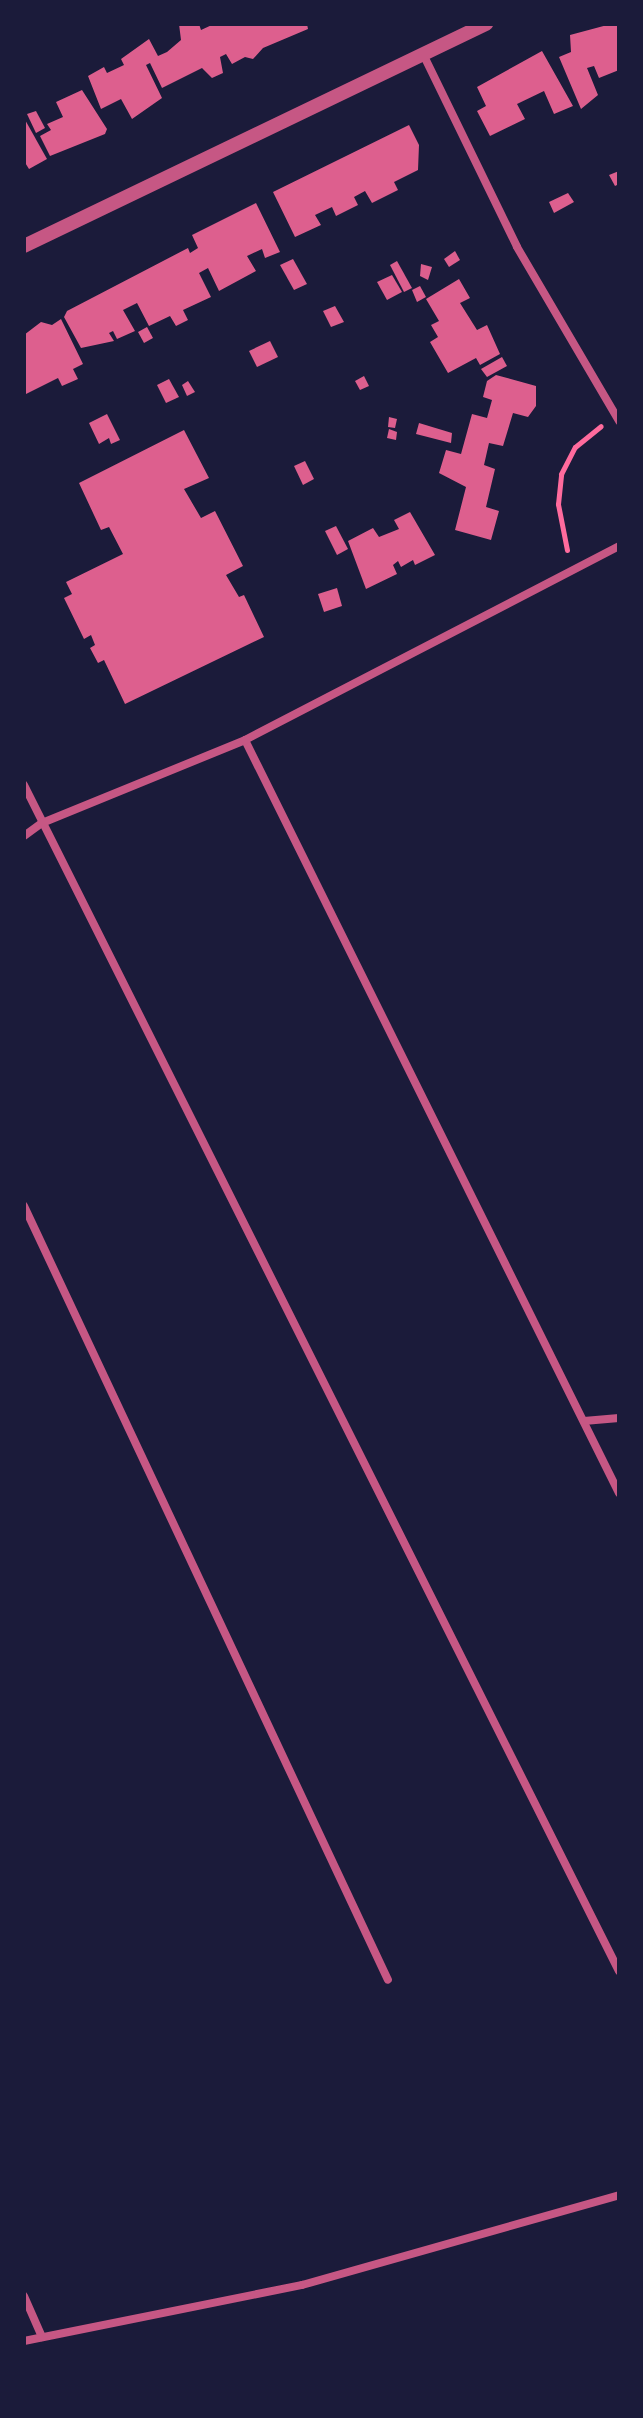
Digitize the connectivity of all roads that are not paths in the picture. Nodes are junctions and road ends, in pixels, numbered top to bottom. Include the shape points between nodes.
1 (486, 24) edge
2 (424, 56) junction
3 (24, 246) edge
4 (617, 418) edge
5 (619, 546) edge
6 (245, 740) junction
7 (24, 785) edge
8 (42, 823) junction
9 (24, 836) edge
10 (24, 1206) edge
11 (619, 1418) edge
12 (584, 1421) junction
13 (619, 1493) edge
14 (619, 1971) edge
15 (388, 1980) dead end
16 (619, 2195) edge
17 (24, 2296) edge
18 (42, 2337) junction
19 (24, 2341) edge

1 - 2 street
2 - 3 street
2 - 4 street via 517,247
5 - 6 street
6 - 8 street
6 - 12 street
7 - 8 street
8 - 9 street
8 - 14 street
10 - 15 street
11 - 12 street
12 - 13 street
16 - 18 street via 302,2285
17 - 18 street
18 - 19 street

